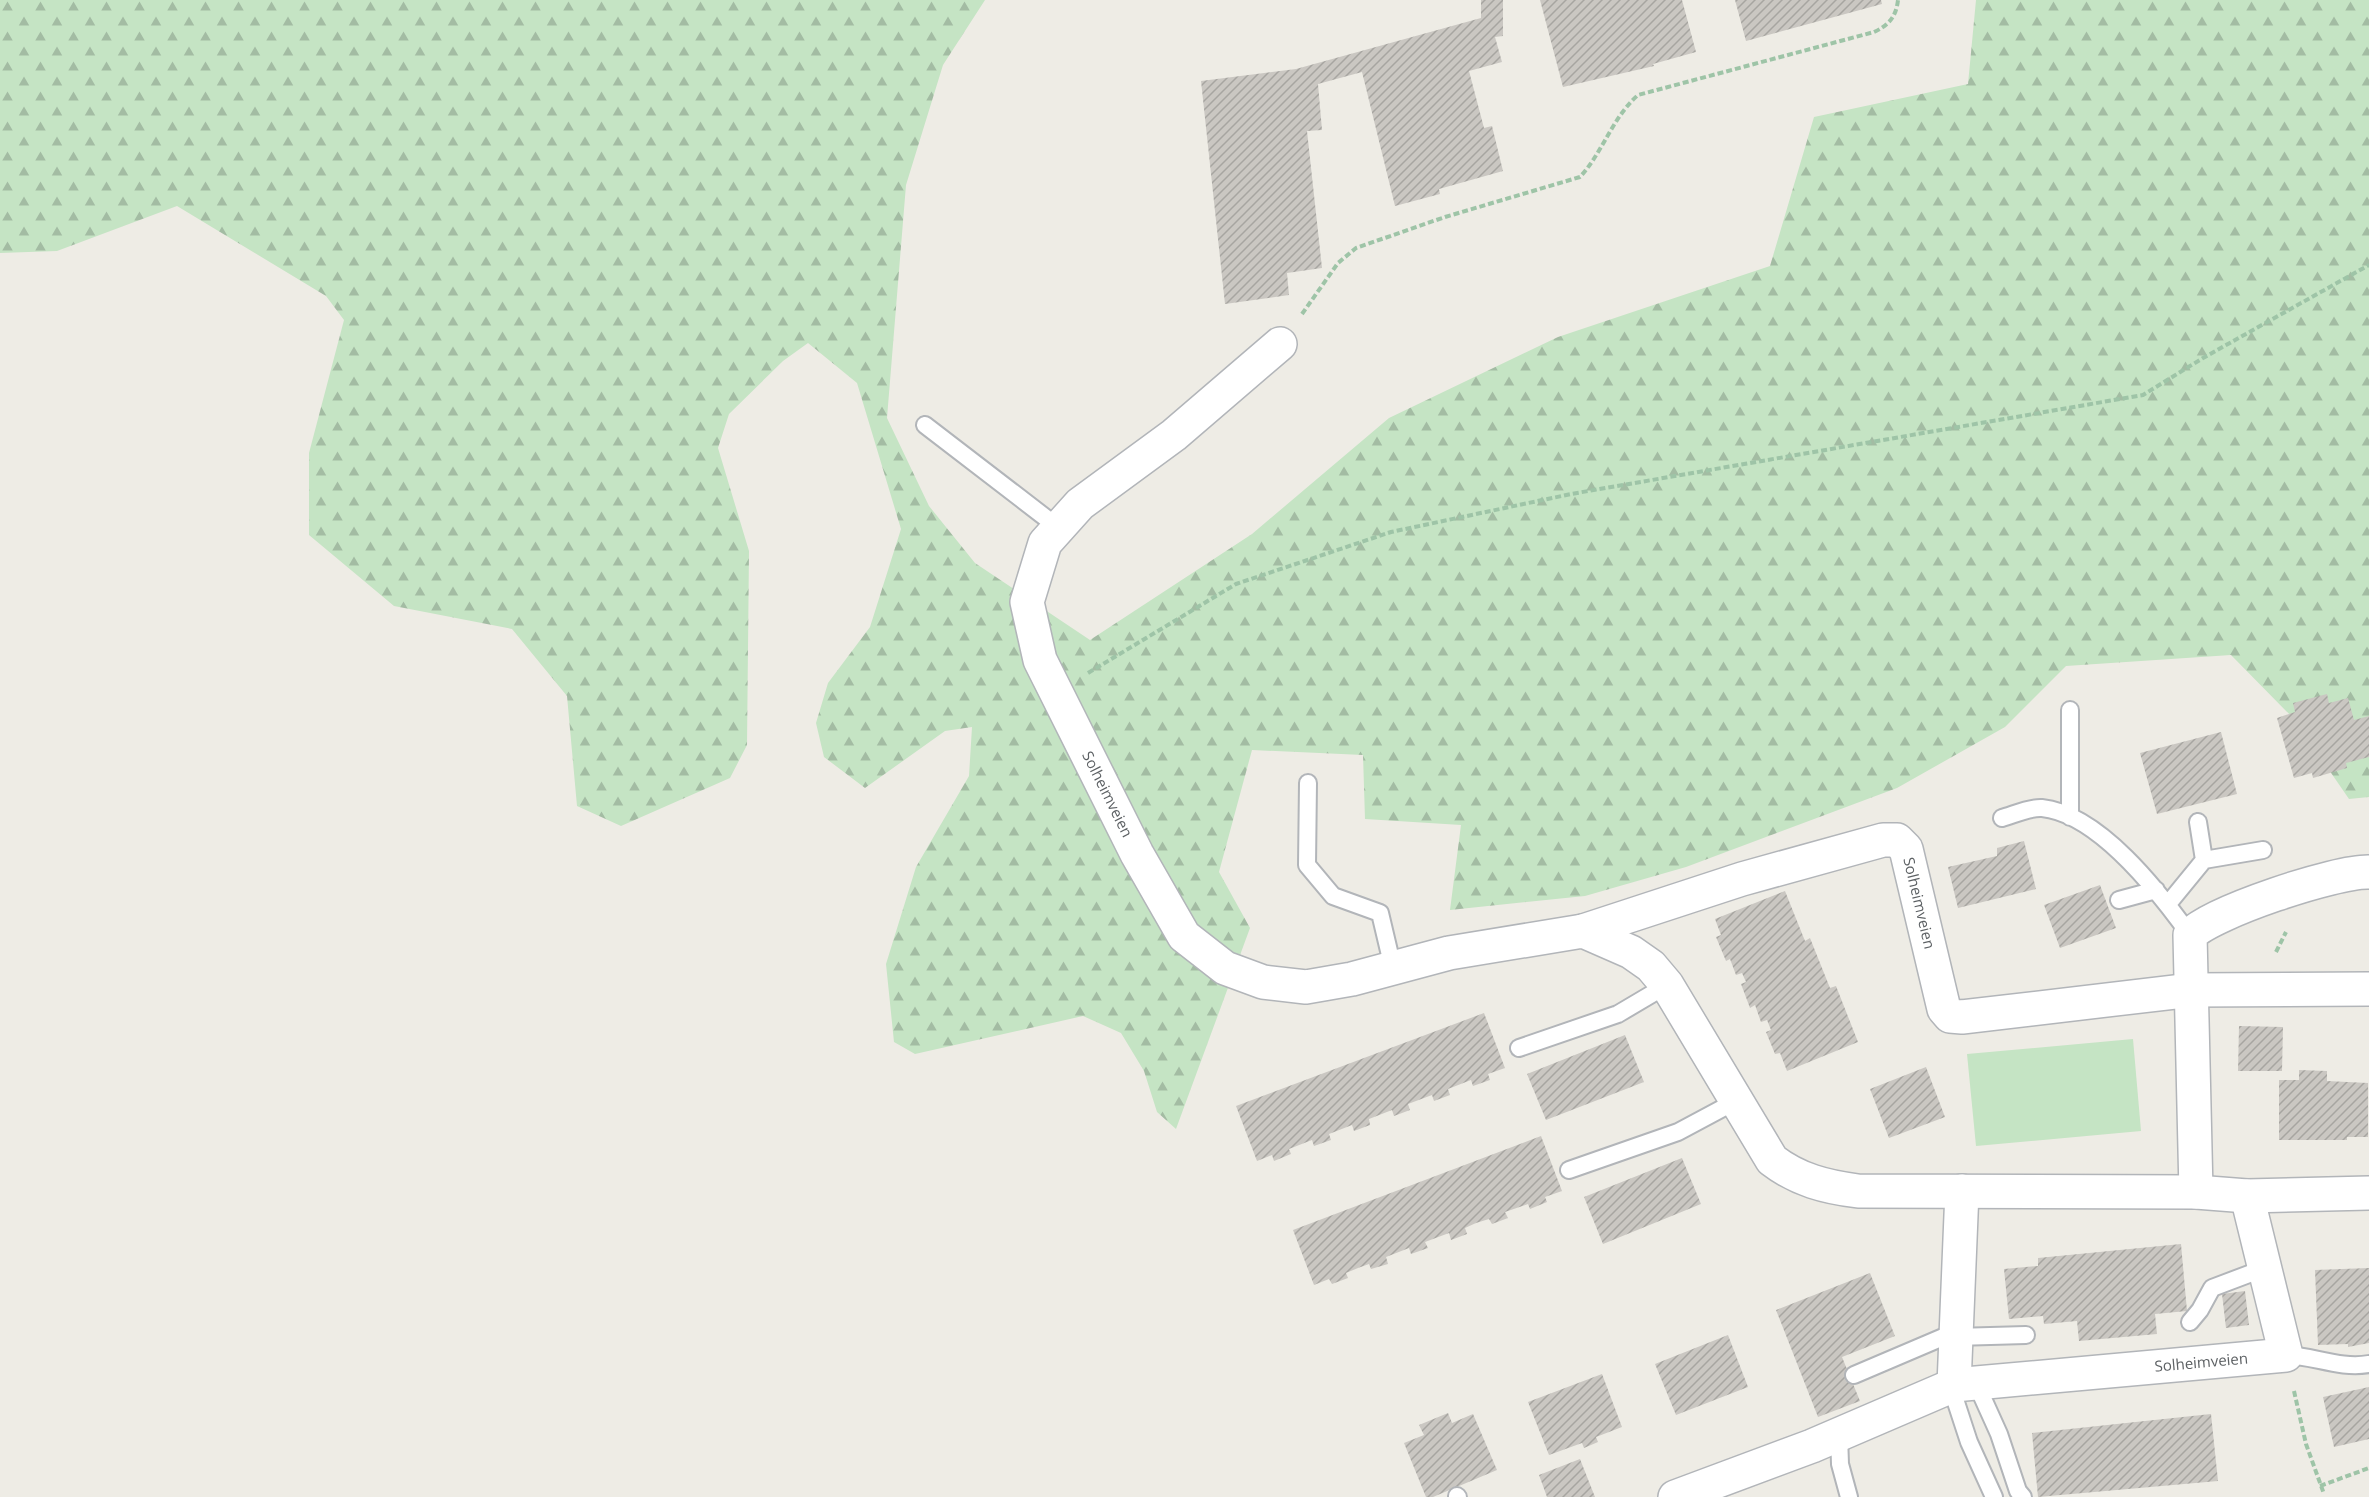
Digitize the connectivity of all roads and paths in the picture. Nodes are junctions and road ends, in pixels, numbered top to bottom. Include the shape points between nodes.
1 (1898, 0) edge
2 (2369, 265) edge
3 (1280, 344) joint
4 (925, 426) dead end
5 (1059, 528) junction
6 (1057, 693) junction
7 (2070, 710) dead end
8 (1308, 783) dead end
9 (2070, 817) junction
10 (2002, 818) dead end
11 (2198, 822) dead end
12 (2264, 850) dead end
13 (2204, 860) junction
14 (2369, 872) edge
15 (2313, 884) junction
16 (2156, 890) junction
17 (2119, 900) dead end
18 (2168, 904) junction
19 (1583, 931) junction
20 (2190, 935) junction
21 (1393, 968) junction
22 (1667, 985) junction
23 (2262, 989) junction
24 (2369, 989) edge
25 (2192, 990) junction
26 (1519, 1048) dead end
27 (1736, 1101) junction
28 (1569, 1170) dead end
29 (1962, 1191) junction
30 (2196, 1192) junction
31 (2369, 1193) edge
32 (2247, 1196) junction
33 (2265, 1268) junction
34 (2190, 1322) dead end
35 (1955, 1334) junction
36 (2026, 1335) dead end
37 (2286, 1355) junction
38 (2369, 1364) edge
39 (1854, 1374) dead end
40 (1960, 1385) junction
41 (1839, 1435) junction
42 (2369, 1468) edge
43 (2320, 1486) junction
44 (2324, 1494) dead end
45 (1675, 1497) edge
46 (1849, 1497) edge
47 (1994, 1497) edge
48 (2023, 1497) edge

1 - 3 path via 1896,14 1885,27 1874,32 1638,96 1627,105 1595,161 1580,177 1356,248 1338,263
2 - 6 path via 2143,395 1571,494 1391,532 1236,584
3 - 5 street, Solheimveien via 1174,435 1080,504
4 - 5 lane
5 - 6 street, Solheimveien via 1045,543 1028,602 1040,660
6 - 21 street, Solheimveien via 1137,854 1184,936 1224,968 1263,982 1306,987
7 - 9 lane
8 - 21 lane via 1307,865 1333,897 1380,913
9 - 10 lane via 2041,807
9 - 16 lane via 2119,850
11 - 13 lane
12 - 13 lane
13 - 18 lane
14 - 15 street
15 - 20 street via 2214,918
15 - 23 path via 2277,948
16 - 17 lane
16 - 18 lane
18 - 20 lane
19 - 21 street, Solheimveien via 1449,953
19 - 22 street via 1631,952 1651,966
19 - 25 street, Solheimveien via 1742,879 1883,840 1897,840 1906,849 1944,1009 1950,1016
20 - 25 street
22 - 26 lane via 1618,1014
22 - 27 street
23 - 24 street, Solheimveien
23 - 25 street, Solheimveien
25 - 30 street
27 - 28 lane via 1678,1132
27 - 29 street via 1772,1160 1807,1180 1858,1191
29 - 30 street
29 - 35 street
30 - 32 street
31 - 32 street
32 - 33 street
33 - 34 lane via 2212,1288
33 - 37 street
35 - 36 lane
35 - 39 lane
35 - 40 street
37 - 38 lane via 2334,1364
37 - 40 street, Solheimveien
37 - 43 path
40 - 41 street, Solheimveien
40 - 47 lane via 1969,1442
40 - 48 lane via 1999,1434
41 - 45 street, Solheimveien
41 - 46 lane via 1840,1464
42 - 43 path
43 - 44 path

